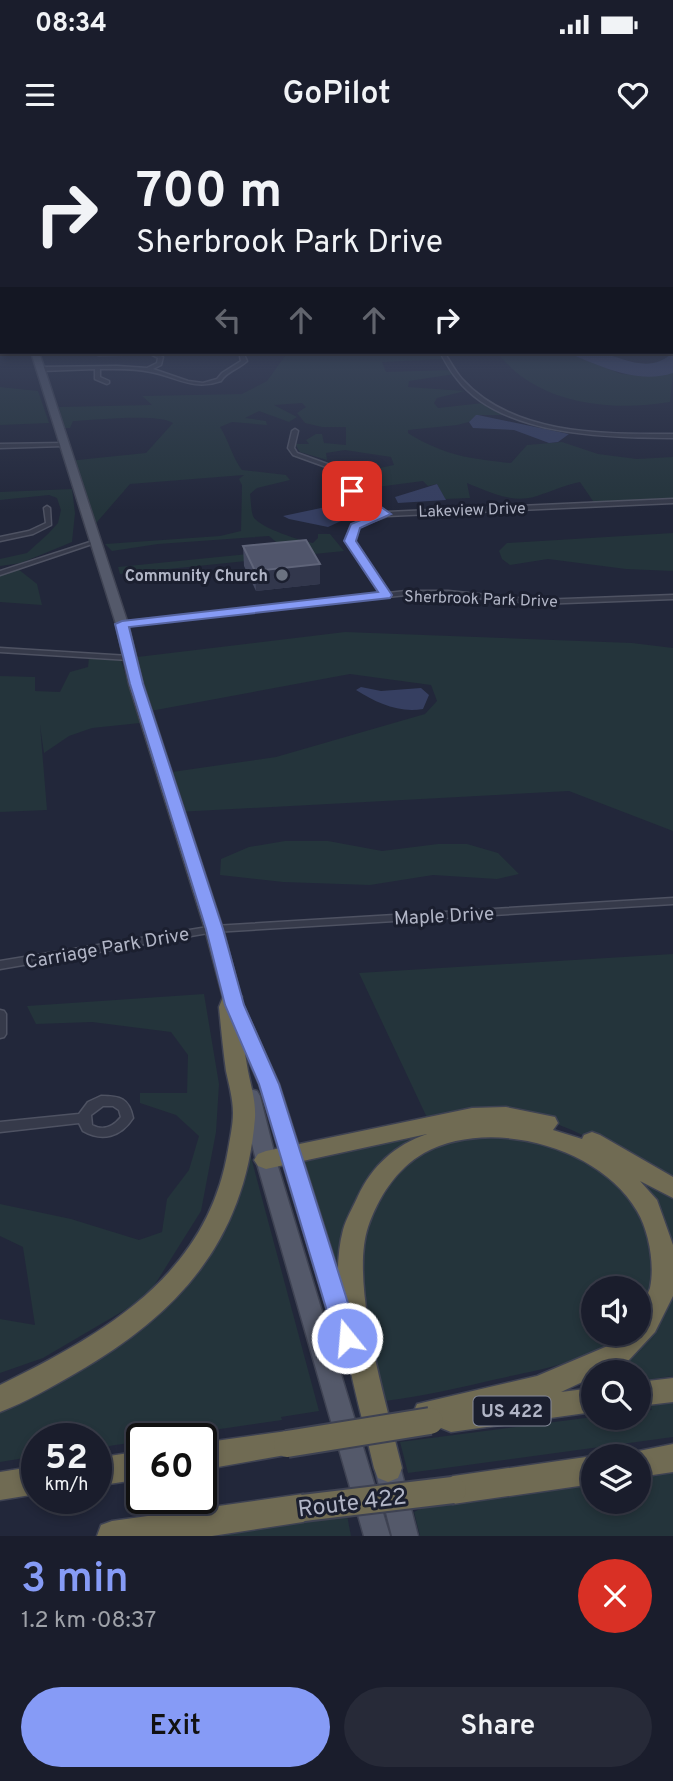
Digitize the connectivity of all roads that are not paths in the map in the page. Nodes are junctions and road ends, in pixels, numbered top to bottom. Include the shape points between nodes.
1 (45, 381) edge
2 (180, 381) edge
3 (216, 381) edge
4 (462, 381) edge
5 (295, 432) dead end
6 (673, 436) edge
7 (63, 444) junction
8 (0, 446) edge
9 (673, 501) edge
10 (47, 508) dead end
11 (386, 514) junction
12 (0, 539) edge
13 (95, 542) junction
14 (0, 573) edge
15 (386, 595) junction
16 (673, 597) edge
17 (122, 624) junction
18 (0, 650) edge
19 (129, 658) junction
20 (673, 901) edge
21 (214, 929) junction
22 (0, 965) edge
23 (233, 1001) junction
24 (0, 1014) edge
25 (0, 1034) edge
26 (83, 1118) dead end
27 (0, 1127) edge
28 (290, 1155) junction
29 (266, 1160) junction
30 (673, 1189) edge
31 (651, 1318) edge
32 (626, 1346) edge
33 (673, 1390) edge
34 (651, 1393) edge
35 (0, 1399) edge
36 (581, 1401) edge
37 (429, 1417) junction
38 (217, 1455) edge
39 (673, 1458) edge
40 (651, 1461) edge
41 (388, 1468) junction
42 (581, 1472) edge
43 (21, 1483) edge
44 (0, 1486) edge
45 (112, 1536) edge
46 (377, 1536) edge
47 (405, 1536) edge

1 - 7 main road
2 - 3 street
4 - 6 street via 492,407 543,424 589,432
5 - 11 street via 293,451 342,471 354,494
7 - 8 street
7 - 13 main road
9 - 11 street, Lakeview Drive
10 - 12 street via 49,524
11 - 15 street, Lakeview Drive via 355,526 350,541
13 - 14 street
13 - 17 main road
15 - 16 street, Sherbrook Park Drive via 428,592 538,602
15 - 17 street, Sherbrook Park Drive
17 - 19 main road
18 - 19 street
19 - 21 main road
20 - 21 street, Maple Drive
21 - 22 street, Carriage Park Drive
21 - 23 main road
23 - 28 main road via 269,1084
23 - 29 main road
23 - 35 highway via 229,1006 245,1115 237,1171 218,1228 188,1274 142,1317 63,1368
24 - 25 street
26 - 27 street
28 - 29 highway
28 - 30 highway via 472,1116 506,1115 566,1128
28 - 41 main road
29 - 46 main road
31 - 41 highway via 666,1274 663,1243 649,1210 605,1161 530,1130 486,1128 450,1133 404,1154 386,1168 367,1194 351,1257 355,1316
32 - 37 highway via 620,1353 540,1388
33 - 34 highway
36 - 37 highway, US 422
37 - 38 highway, US 422, bridge
39 - 40 highway
41 - 47 main road
42 - 45 highway, Route 422, bridge
43 - 44 highway

